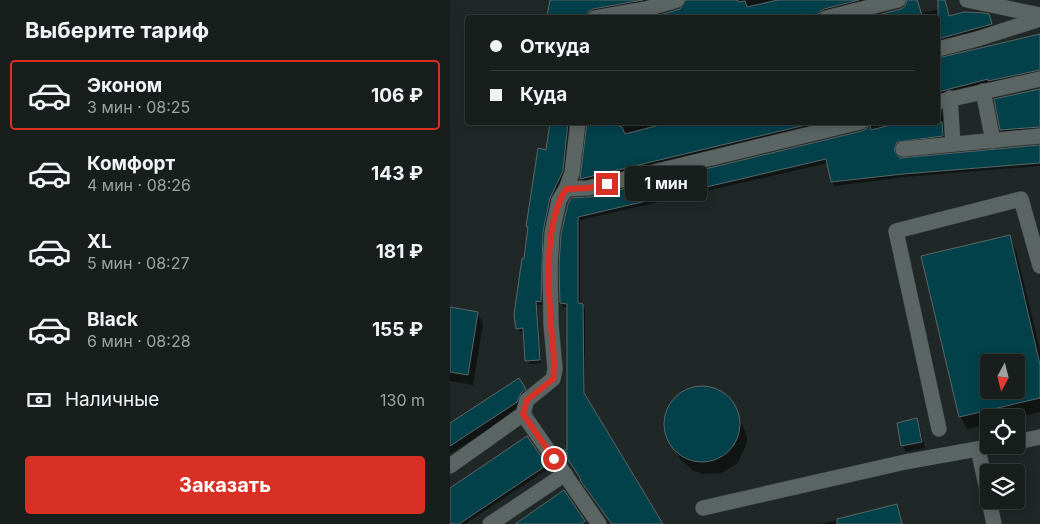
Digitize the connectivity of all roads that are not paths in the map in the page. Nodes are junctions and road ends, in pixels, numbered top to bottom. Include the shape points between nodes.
1 (677, 0) edge
2 (898, 0) edge
3 (967, 0) edge
4 (612, 15) edge
5 (838, 15) edge
6 (1040, 17) edge
7 (940, 48) edge
8 (1040, 79) edge
9 (983, 91) junction
10 (944, 100) edge
11 (578, 125) edge
12 (848, 125) edge
13 (1040, 136) edge
14 (993, 141) junction
15 (954, 144) junction
16 (902, 149) dead end
17 (566, 189) junction
18 (1040, 266) edge
19 (523, 414) junction
20 (939, 430) dead end
21 (1040, 437) edge
22 (1025, 440) edge
23 (978, 449) joint
24 (981, 464) edge
25 (450, 466) edge
26 (565, 474) junction
27 (704, 508) dead end
28 (991, 509) edge
29 (490, 524) edge
30 (599, 524) edge
31 (994, 524) edge

1 - 4 lane
2 - 5 lane
3 - 6 lane
6 - 7 lane
8 - 9 lane
9 - 10 lane
9 - 14 lane
10 - 15 lane
11 - 17 lane via 572,173
12 - 17 lane via 597,186
13 - 14 lane
14 - 15 lane
15 - 16 lane
17 - 19 lane via 559,200 552,234 553,379 527,400
18 - 20 lane via 1021,199 896,231
19 - 25 lane
19 - 26 lane
21 - 22 lane
23 - 24 lane
23 - 27 lane via 905,462
26 - 29 lane
26 - 30 lane
28 - 31 lane

